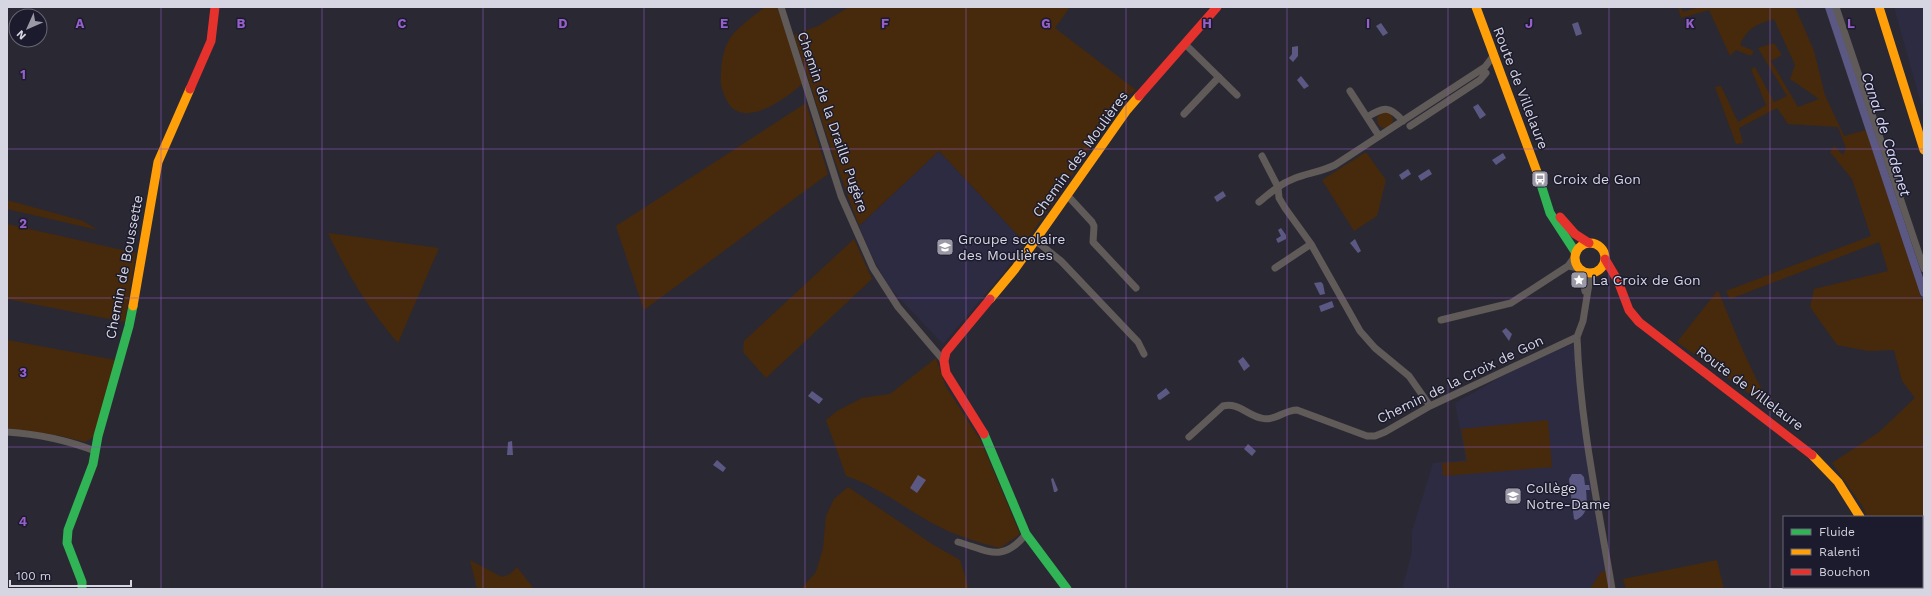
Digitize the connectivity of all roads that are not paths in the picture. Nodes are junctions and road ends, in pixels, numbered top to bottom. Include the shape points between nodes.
1 (215, 7) edge
2 (781, 7) edge
3 (1217, 7) edge
4 (1476, 7) edge
5 (1836, 7) edge
6 (1879, 7) edge
7 (1185, 44) junction
8 (1494, 55) junction
9 (1499, 69) junction
10 (1486, 72) junction
11 (1475, 73) junction
12 (1219, 77) junction
13 (1350, 91) dead end
14 (1236, 95) dead end
15 (1184, 114) dead end
16 (1367, 117) junction
17 (1403, 121) junction
18 (1410, 126) dead end
19 (1379, 136) junction
20 (1924, 150) edge
21 (1262, 156) dead end
22 (1540, 179) junction
23 (1278, 187) junction
24 (1067, 195) junction
25 (1259, 202) dead end
26 (1035, 240) junction
27 (1589, 243) junction
28 (1311, 244) junction
29 (1576, 254) junction
30 (1605, 259) junction
31 (1568, 266) junction
32 (1275, 268) dead end
33 (1580, 268) junction
34 (1924, 269) edge
35 (1595, 272) junction
36 (1620, 287) junction
37 (1136, 288) dead end
38 (1586, 297) junction
39 (1441, 320) dead end
40 (1577, 337) junction
41 (1144, 354) dead end
42 (944, 361) junction
43 (1430, 406) junction
44 (7, 432) edge
45 (1189, 437) dead end
46 (95, 450) junction
47 (1859, 516) edge
48 (1026, 534) junction
49 (958, 542) dead end
50 (82, 589) edge
51 (1067, 589) edge
52 (1612, 589) edge

1 - 46 street, Chemin de Boussette via 211,41 158,162 129,326
2 - 42 street, Chemin de la Draille Pugère via 841,196 873,268 898,307
3 - 7 street, Chemin des Moulières
4 - 8 street, Route de Villelaure
5 - 34 street
6 - 20 street
7 - 12 street
7 - 24 street, Chemin des Moulières via 1127,110
8 - 9 street, Route de Villelaure
8 - 11 street via 1485,67
9 - 10 street
9 - 22 street, Route de Villelaure
10 - 11 street
10 - 18 street via 1480,80
11 - 17 street
12 - 14 street
12 - 15 street
13 - 16 street
16 - 17 street via 1387,108
16 - 19 street
17 - 19 street
19 - 23 street via 1323,171 1293,179
21 - 23 street
22 - 27 street, Route de Villelaure via 1564,223
22 - 29 street, Route de Villelaure via 1550,213
23 - 25 street
23 - 28 street via 1279,198
24 - 26 street, Chemin des Moulières
24 - 37 street via 1092,222 1093,242
26 - 41 street via 1066,267 1138,342
26 - 42 street, Chemin des Moulières via 1015,269 946,352
27 - 29 street via 1581,246
27 - 30 street via 1602,249
28 - 32 street
28 - 43 street via 1360,331 1375,348 1409,376
29 - 31 street
29 - 33 street
30 - 35 street via 1602,267
30 - 36 street, Route de Villelaure
31 - 33 street
31 - 39 street via 1511,303
33 - 35 street via 1587,272
33 - 38 street
35 - 36 street
35 - 38 street
36 - 47 street, Route de Villelaure via 1629,310 1639,322 1790,435 1819,460 1838,482
38 - 40 street via 1583,321
40 - 43 street, Chemin de la Croix de Gon
40 - 52 street via 1588,445
42 - 48 street via 946,372 983,432
43 - 45 street, Chemin de la Croix de Gon via 1385,432 1367,436 1297,410 1269,419 1260,418 1229,405 1223,406
44 - 46 street via 27,433
46 - 50 street, Chemin de Boussette via 91,470 68,530 67,543 82,582
48 - 49 street via 1012,549 999,553
48 - 51 street

